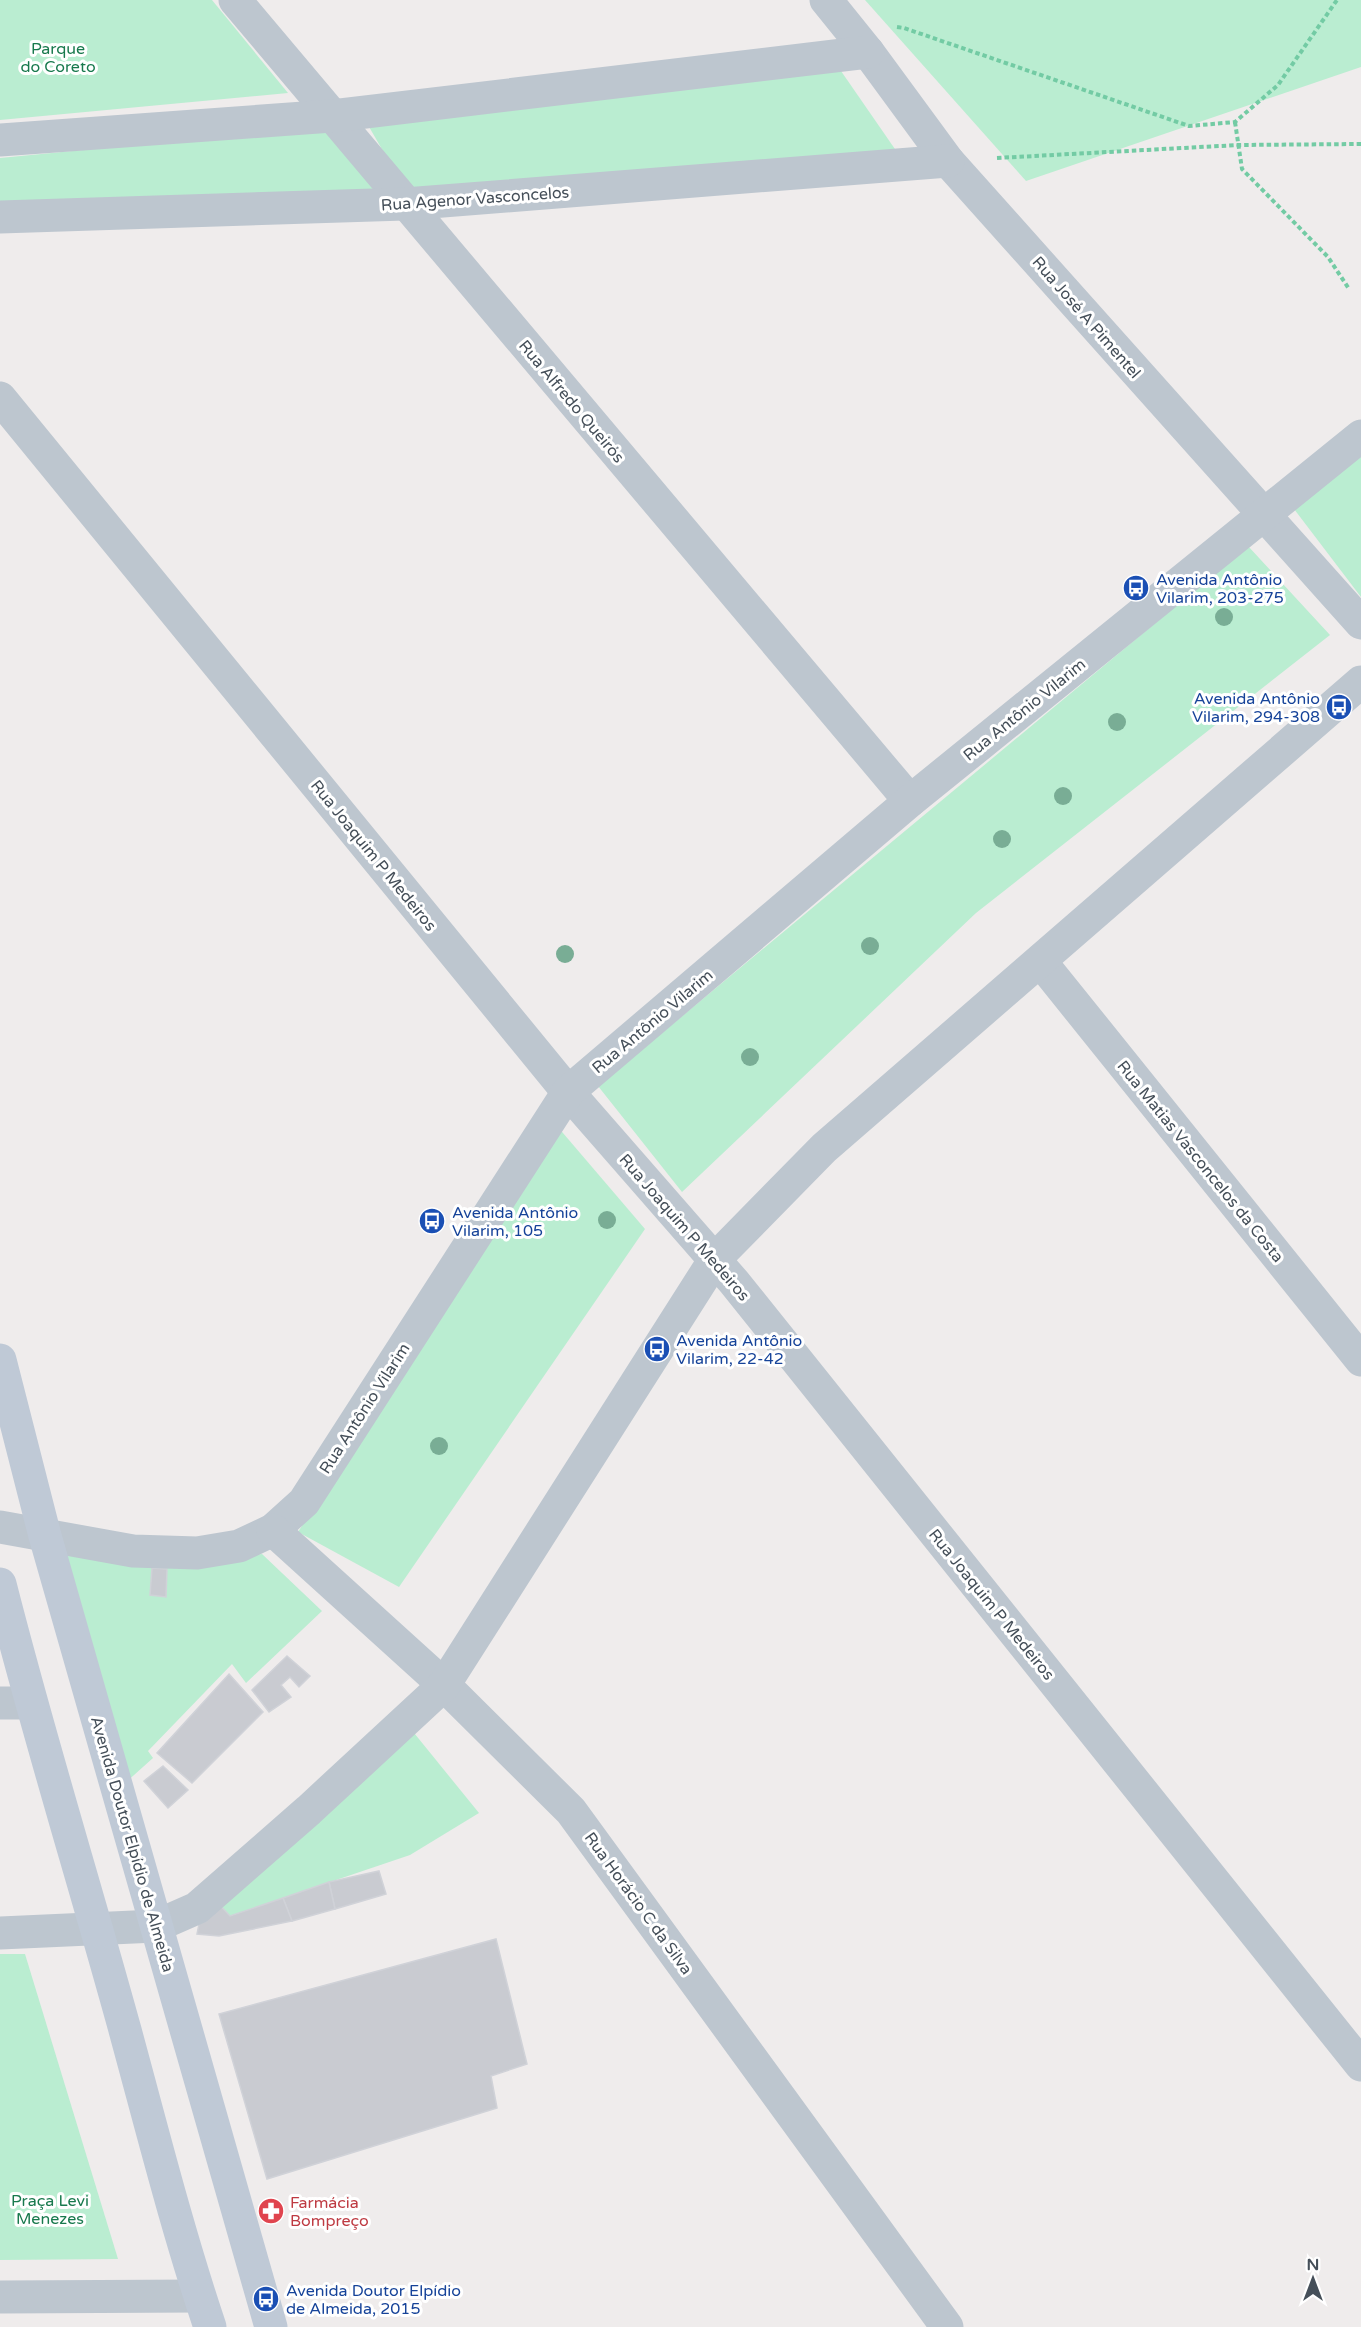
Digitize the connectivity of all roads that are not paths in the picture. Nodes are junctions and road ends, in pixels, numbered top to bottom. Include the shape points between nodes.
1 (235, 0) edge
2 (835, 11) edge
3 (868, 52) junction
4 (332, 116) junction
5 (0, 140) edge
6 (948, 160) junction
7 (405, 204) junction
8 (0, 217) edge
9 (0, 398) edge
10 (1361, 436) edge
11 (1264, 517) junction
12 (1361, 623) edge
13 (1361, 682) edge
14 (910, 801) junction
15 (1041, 962) junction
16 (568, 1092) junction
17 (715, 1259) junction
18 (0, 1360) edge
19 (1361, 1360) edge
20 (0, 1527) edge
21 (273, 1530) junction
22 (45, 1536) junction
23 (0, 1584) edge
24 (444, 1685) junction
25 (15, 1703) edge
26 (156, 1926) junction
27 (97, 1929) junction
28 (0, 1933) edge
29 (1361, 2065) edge
30 (199, 2296) junction
31 (0, 2297) edge
32 (210, 2327) edge
33 (271, 2327) edge
34 (947, 2327) edge

1 - 4 street, Rua Alfredo Queirós
2 - 3 street, Rua José A Pimentel
3 - 4 street
3 - 6 street, Rua José A Pimentel
4 - 5 street
4 - 7 street, Rua Alfredo Queirós
6 - 7 street, Rua Agenor Vasconcelos
6 - 11 street, Rua José A Pimentel
7 - 8 street, Rua Agenor Vasconcelos
7 - 14 street, Rua Alfredo Queirós
9 - 16 street, Rua Joaquim P Medeiros
10 - 11 street, Rua Antônio Vilarim
11 - 12 street, Rua José A Pimentel
11 - 14 street, Rua Antônio Vilarim
13 - 15 street
14 - 16 street, Rua Antônio Vilarim
15 - 17 street via 824,1148
15 - 19 street, Rua Matias Vasconcelos da Costa
16 - 17 street, Rua Joaquim P Medeiros
16 - 21 street, Rua Antônio Vilarim via 304,1502
17 - 24 street
17 - 29 street, Rua Joaquim P Medeiros
18 - 22 main road, Avenida Doutor Elpídio de Almeida
20 - 22 street, Rua Antônio Vilarim
21 - 22 street, Rua Antônio Vilarim via 239,1546 197,1553 133,1551
21 - 24 street, Rua Horácio C da Silva
22 - 26 main road, Avenida Doutor Elpídio de Almeida
23 - 25 main road
24 - 26 street via 197,1908
24 - 34 street, Rua Horácio C da Silva via 571,1810
25 - 27 main road
26 - 27 street
26 - 33 main road, Avenida Doutor Elpídio de Almeida
27 - 28 street
27 - 30 main road
30 - 31 street
30 - 32 main road

